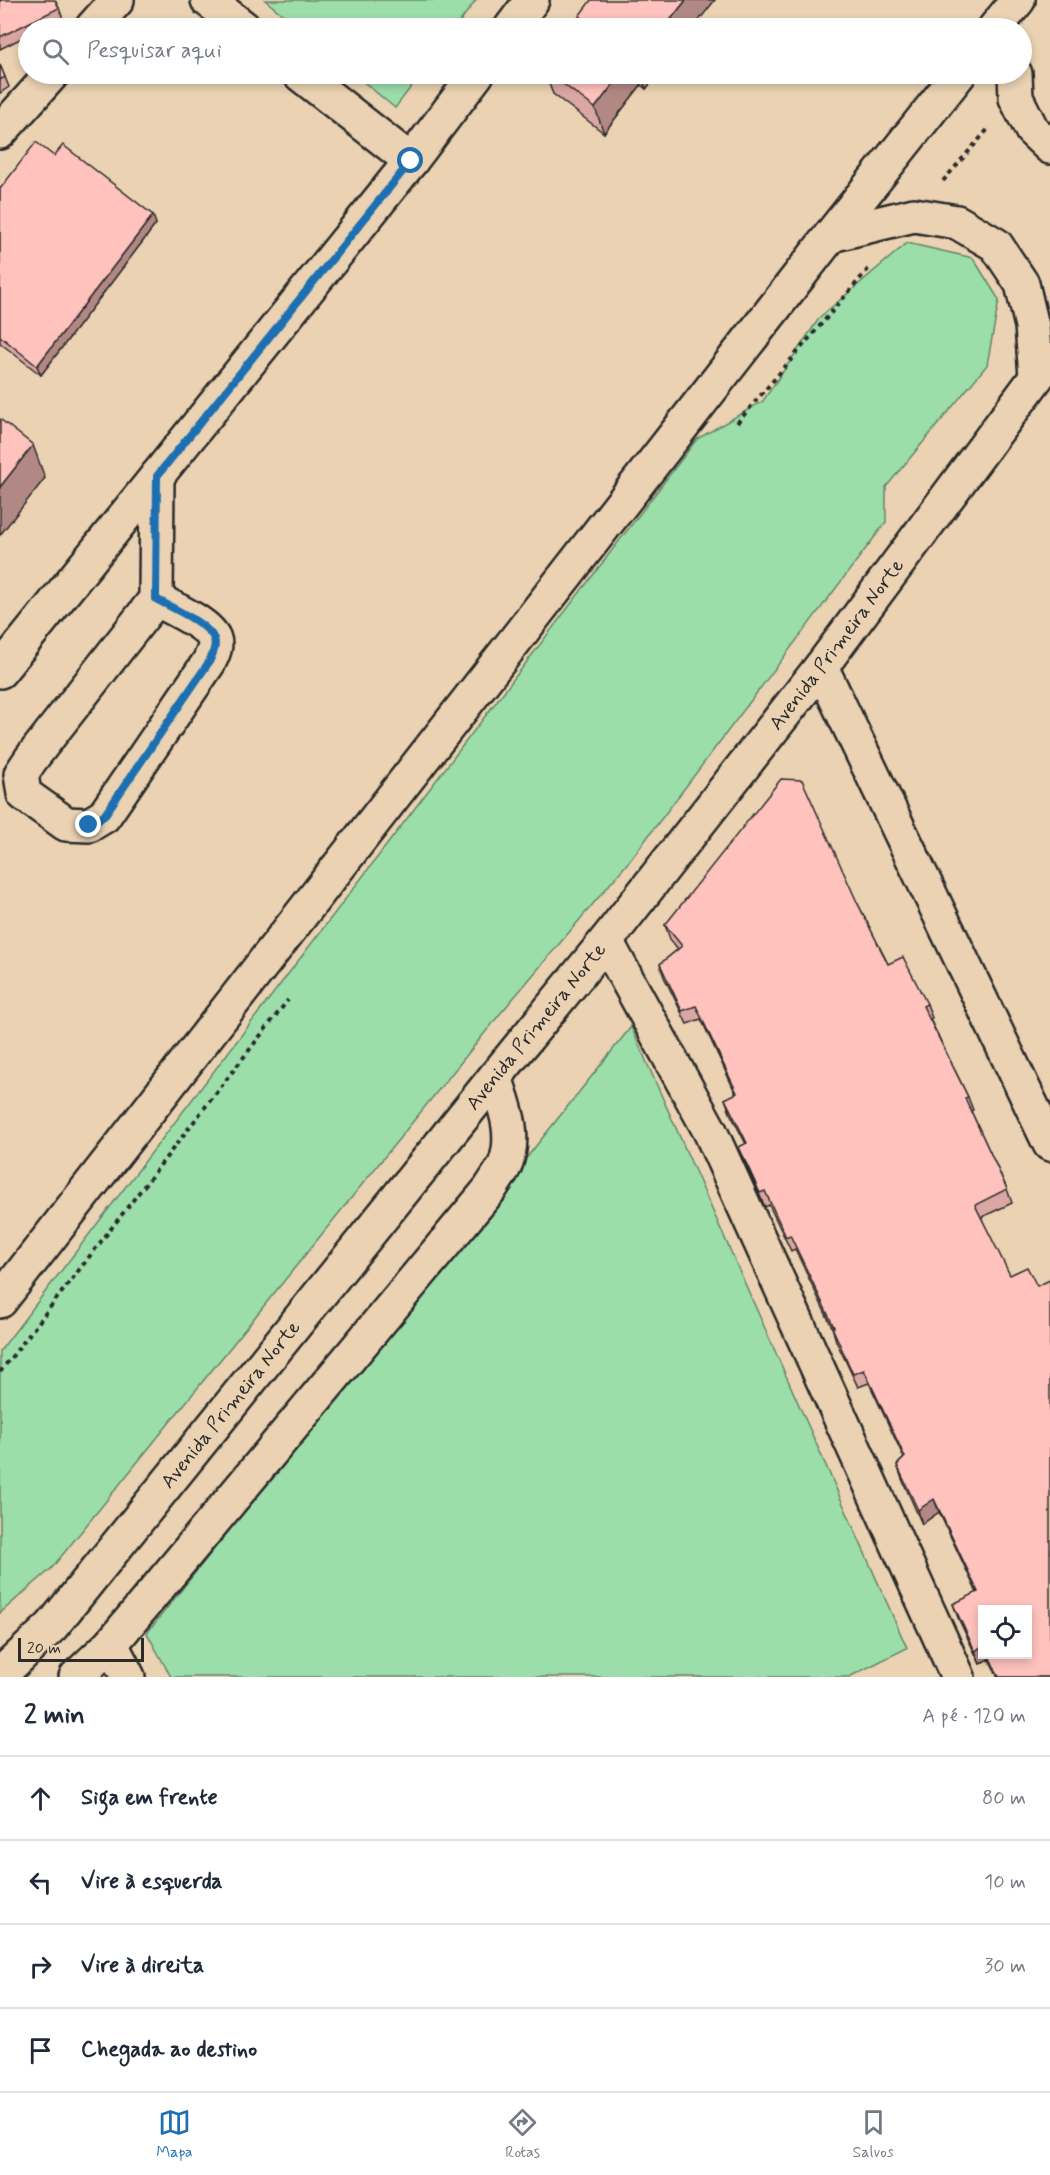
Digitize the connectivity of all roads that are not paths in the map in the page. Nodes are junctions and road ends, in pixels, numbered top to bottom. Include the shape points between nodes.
1 (208, 0) edge
2 (532, 0) edge
3 (1018, 0) edge
4 (1026, 0) edge
5 (231, 18) edge
6 (518, 18) edge
7 (1003, 18) edge
8 (1022, 18) edge
9 (43, 84) edge
10 (313, 84) edge
11 (469, 84) edge
12 (951, 84) edge
13 (1015, 86) edge
14 (0, 132) edge
15 (1050, 147) edge
16 (411, 161) junction
17 (831, 235) junction
18 (1043, 367) edge
19 (157, 476) junction
20 (156, 599) junction
21 (821, 667) junction
22 (0, 671) edge
23 (606, 942) junction
24 (495, 1077) junction
25 (1050, 1144) edge
26 (0, 1301) edge
27 (111, 1644) junction
28 (0, 1675) edge
29 (76, 1677) edge
30 (128, 1677) edge
31 (958, 1677) edge

1 - 5 main road
2 - 6 main road
3 - 7 main road
4 - 8 main road
9 - 14 main road
10 - 16 main road
11 - 16 main road
12 - 17 main road
13 - 15 main road via 1032,130
16 - 19 main road
17 - 18 main road via 914,215 957,222 996,245 1022,284
17 - 26 main road
18 - 21 main road, Avenida Primeira Norte
19 - 20 main road
19 - 22 main road
20 - 20 main road via 205,627 214,638 215,648 104,816 89,825 66,824 24,794 21,774
21 - 23 main road, Avenida Primeira Norte
21 - 25 main road
23 - 24 main road, Avenida Primeira Norte
23 - 31 main road via 710,1131
24 - 27 main road via 511,1139 505,1165 490,1189
24 - 28 main road, Avenida Primeira Norte via 52,1626
27 - 29 main road
27 - 30 main road

